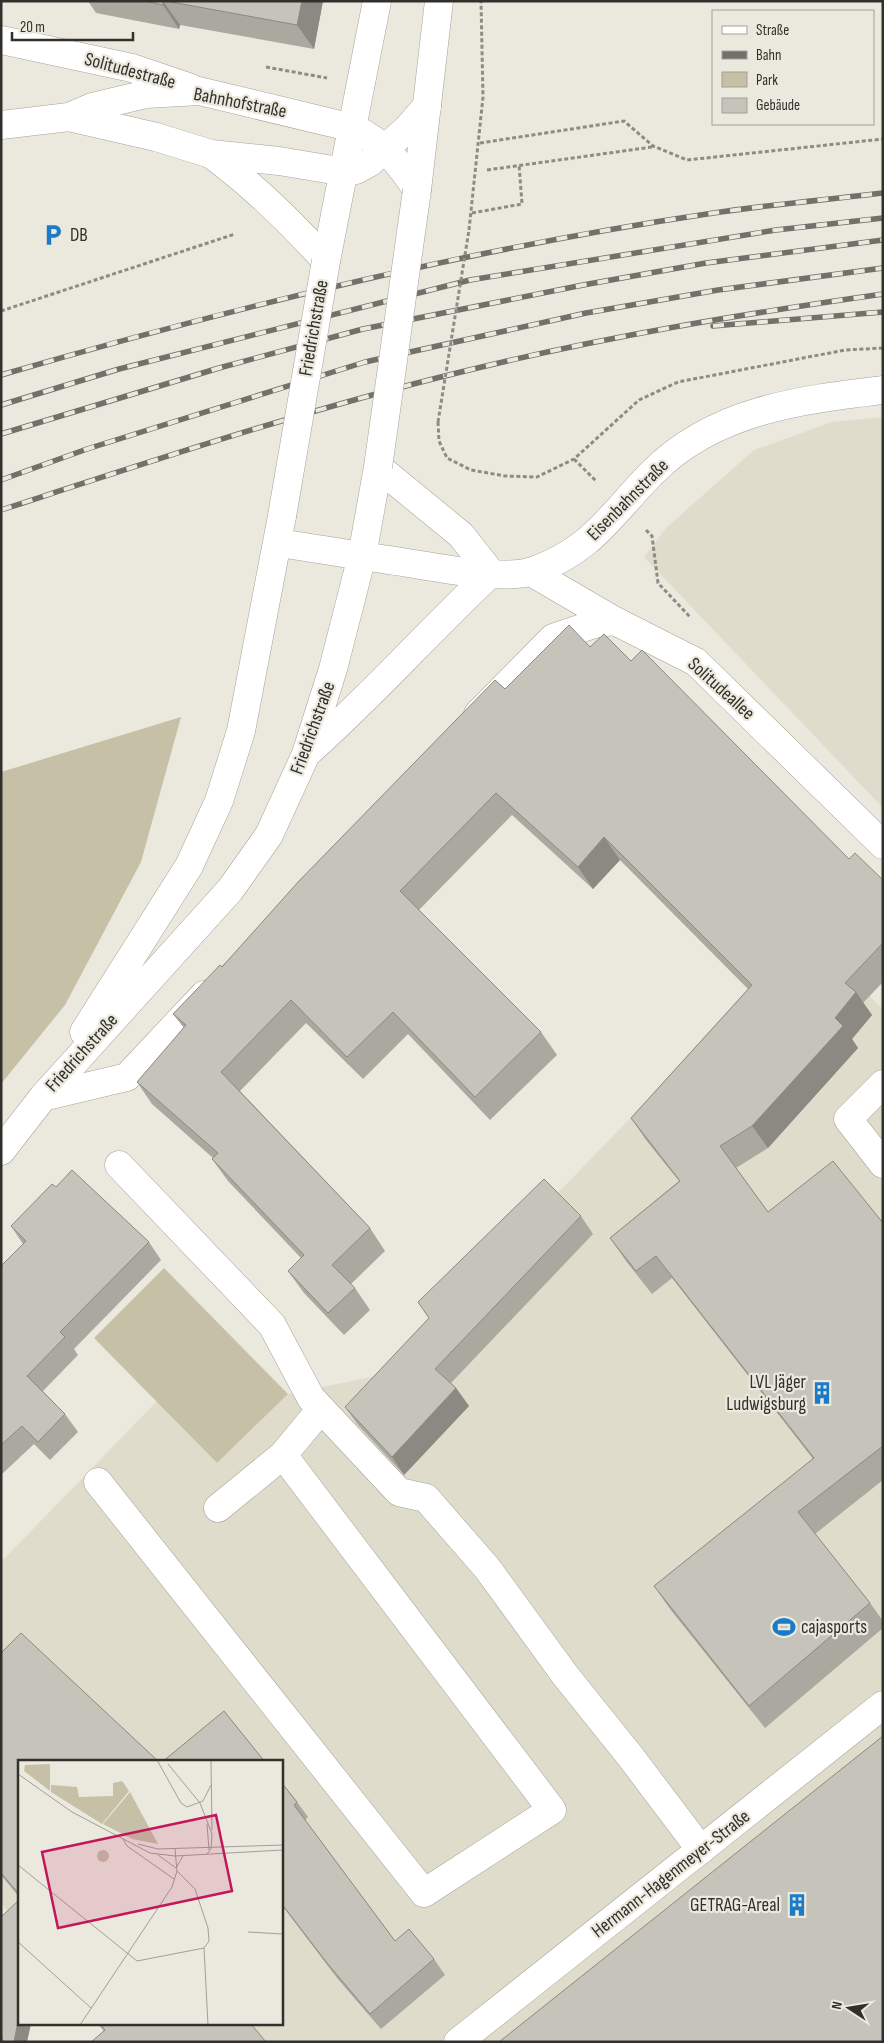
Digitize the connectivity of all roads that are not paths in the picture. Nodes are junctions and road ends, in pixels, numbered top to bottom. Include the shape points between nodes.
1 (377, 1) edge
2 (439, 1) edge
3 (1, 40) edge
4 (199, 91) junction
5 (427, 106) junction
6 (69, 117) junction
7 (1, 125) edge
8 (353, 128) junction
9 (385, 150) junction
10 (211, 154) junction
11 (345, 172) junction
12 (417, 190) junction
13 (326, 261) junction
14 (883, 390) edge
15 (378, 467) junction
16 (278, 543) junction
17 (362, 556) junction
18 (531, 572) junction
19 (491, 573) junction
20 (615, 620) junction
21 (464, 728) edge
22 (306, 754) junction
23 (883, 845) edge
24 (219, 979) edge
25 (883, 1084) edge
26 (43, 1097) junction
27 (1, 1152) edge
28 (883, 1164) edge
29 (118, 1165) dead end
30 (321, 1409) junction
31 (282, 1455) junction
32 (98, 1482) dead end
33 (218, 1508) dead end
34 (883, 1705) edge
35 (700, 1850) junction
36 (458, 2042) edge

1 - 8 street, Friedrichstraße
2 - 5 street, Friedrichstraße
3 - 4 street, Solitudestraße via 132,68
4 - 6 street, Bahnhofstraße via 119,99
4 - 8 street, Bahnhofstraße
5 - 9 street
5 - 12 street, Friedrichstraße
6 - 7 street, Bahnhofstraße
6 - 10 street, Bahnhofstraße via 156,137
8 - 9 street
8 - 11 street, Friedrichstraße
9 - 11 street via 369,163
9 - 12 street via 403,168
10 - 11 street, Bahnhofstraße
10 - 13 street, Bahnhofstraße via 246,180
11 - 13 street, Friedrichstraße
12 - 15 street, Friedrichstraße, bridge
13 - 16 street, Friedrichstraße, bridge
14 - 18 street, Eisenbahnstraße via 822,397 775,407 720,425 687,443 654,471 594,538 568,555
15 - 17 street, Friedrichstraße
15 - 19 street via 462,535
16 - 17 street, Eisenbahnstraße
16 - 26 street, Friedrichstraße via 241,732 219,801 189,866
17 - 19 street, Eisenbahnstraße via 471,573
17 - 22 street, Friedrichstraße via 333,669
18 - 19 street, Eisenbahnstraße
18 - 20 street, Solitudeallee
19 - 22 street via 350,715
20 - 21 street via 553,638
20 - 23 street, Solitudeallee via 696,662
22 - 26 street, Friedrichstraße via 269,835 230,890
24 - 26 street via 127,1077
25 - 28 street via 848,1119
26 - 27 street
29 - 30 street via 272,1325 311,1398
30 - 31 street
30 - 35 street via 399,1492 426,1498 481,1561
31 - 32 street via 552,1810 424,1893
31 - 33 street
34 - 35 street, Hermann-Hagenmeyer-Straße
35 - 36 street, Hermann-Hagenmeyer-Straße

